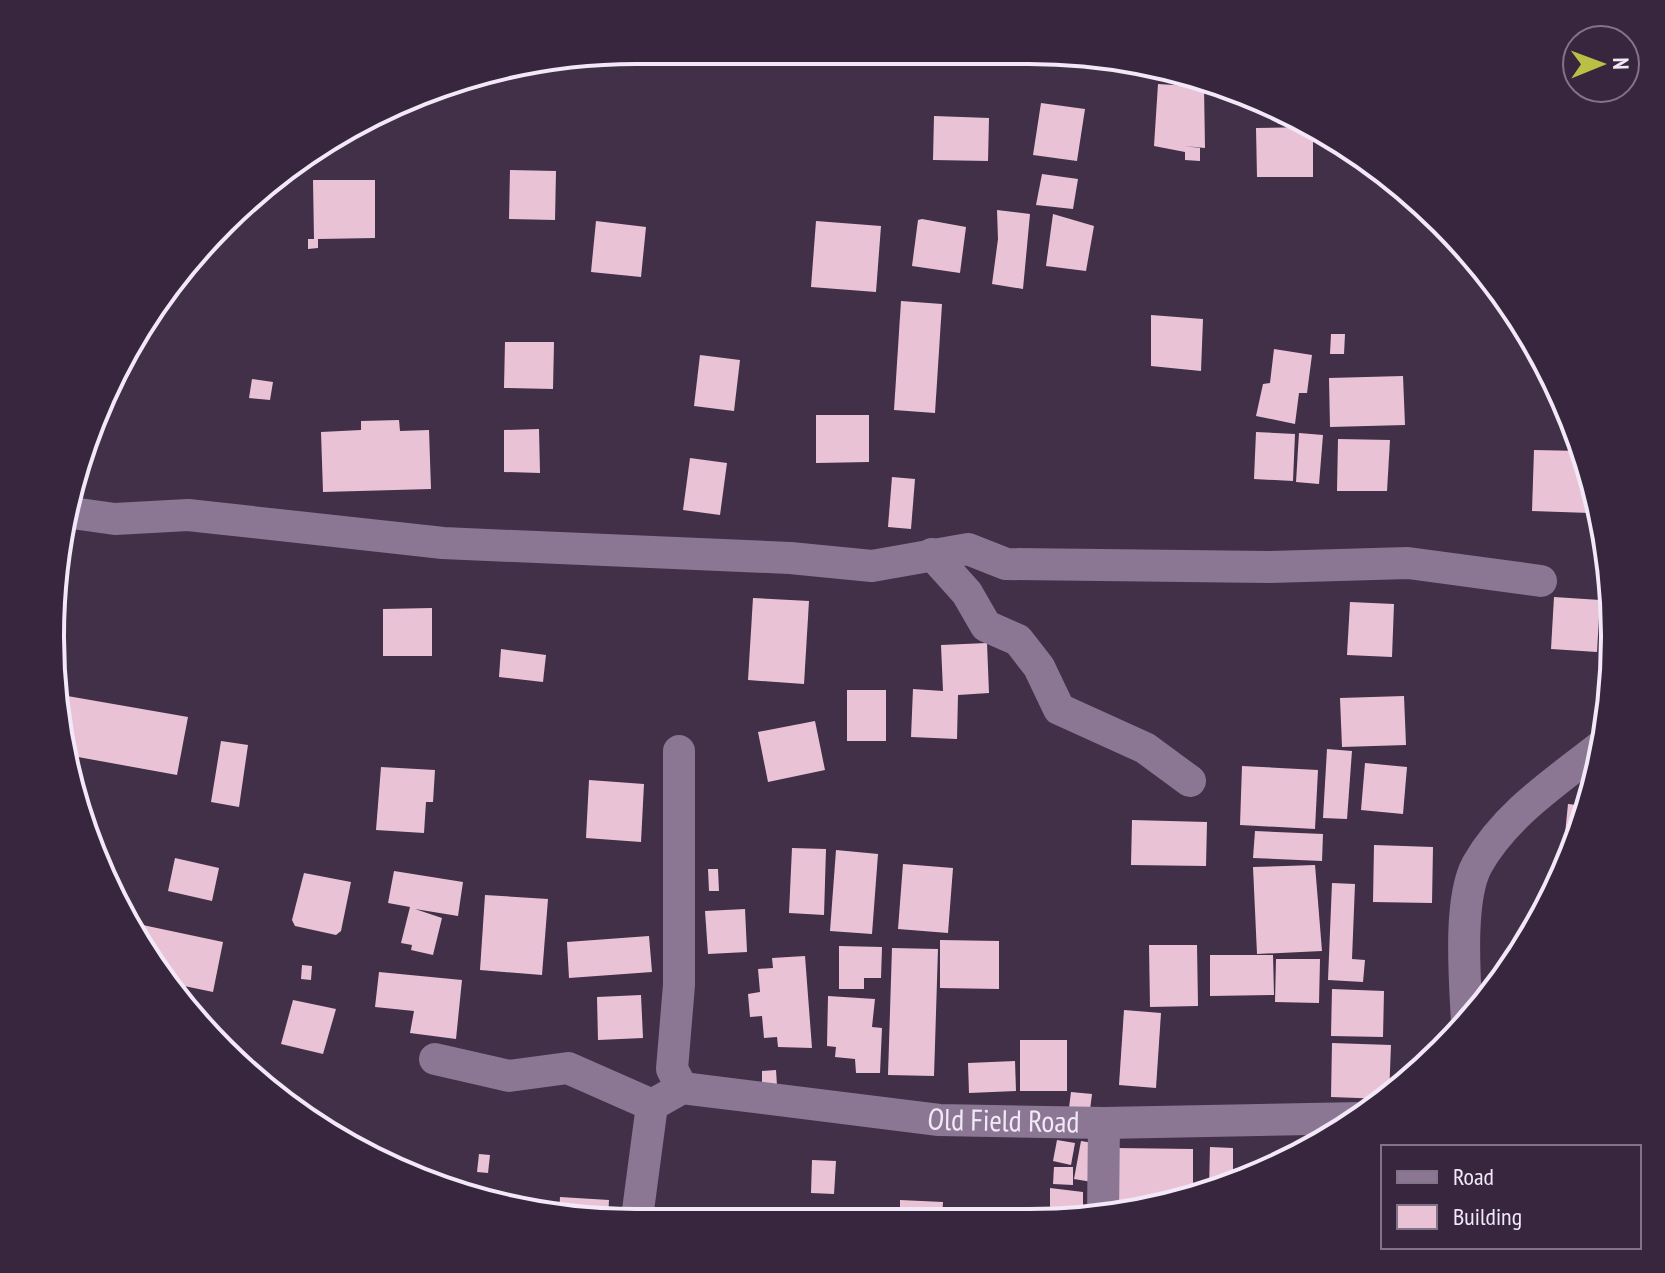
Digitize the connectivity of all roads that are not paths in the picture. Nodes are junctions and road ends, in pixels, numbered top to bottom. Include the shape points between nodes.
1 (78, 514) edge
2 (932, 554) junction
3 (1541, 581) dead end
4 (679, 751) dead end
5 (1588, 757) edge
6 (1190, 781) dead end
7 (1467, 1005) edge
8 (435, 1059) dead end
9 (682, 1088) junction
10 (652, 1105) junction
11 (1338, 1118) edge
12 (1104, 1123) junction
13 (1103, 1204) edge
14 (638, 1209) edge

1 - 2 street via 115,519 188,515 443,543 872,566
2 - 3 street via 968,549 1006,564 1408,563
2 - 6 street via 967,593 986,626 1018,640 1039,667 1059,709 1145,748
4 - 9 street via 679,985 672,1069
5 - 7 street via 1511,819 1476,867 1466,919
8 - 10 street via 509,1076 568,1068
9 - 10 street
9 - 12 street, Old Field Road via 939,1120
10 - 14 street
11 - 12 street, Old Field Road
12 - 13 street

